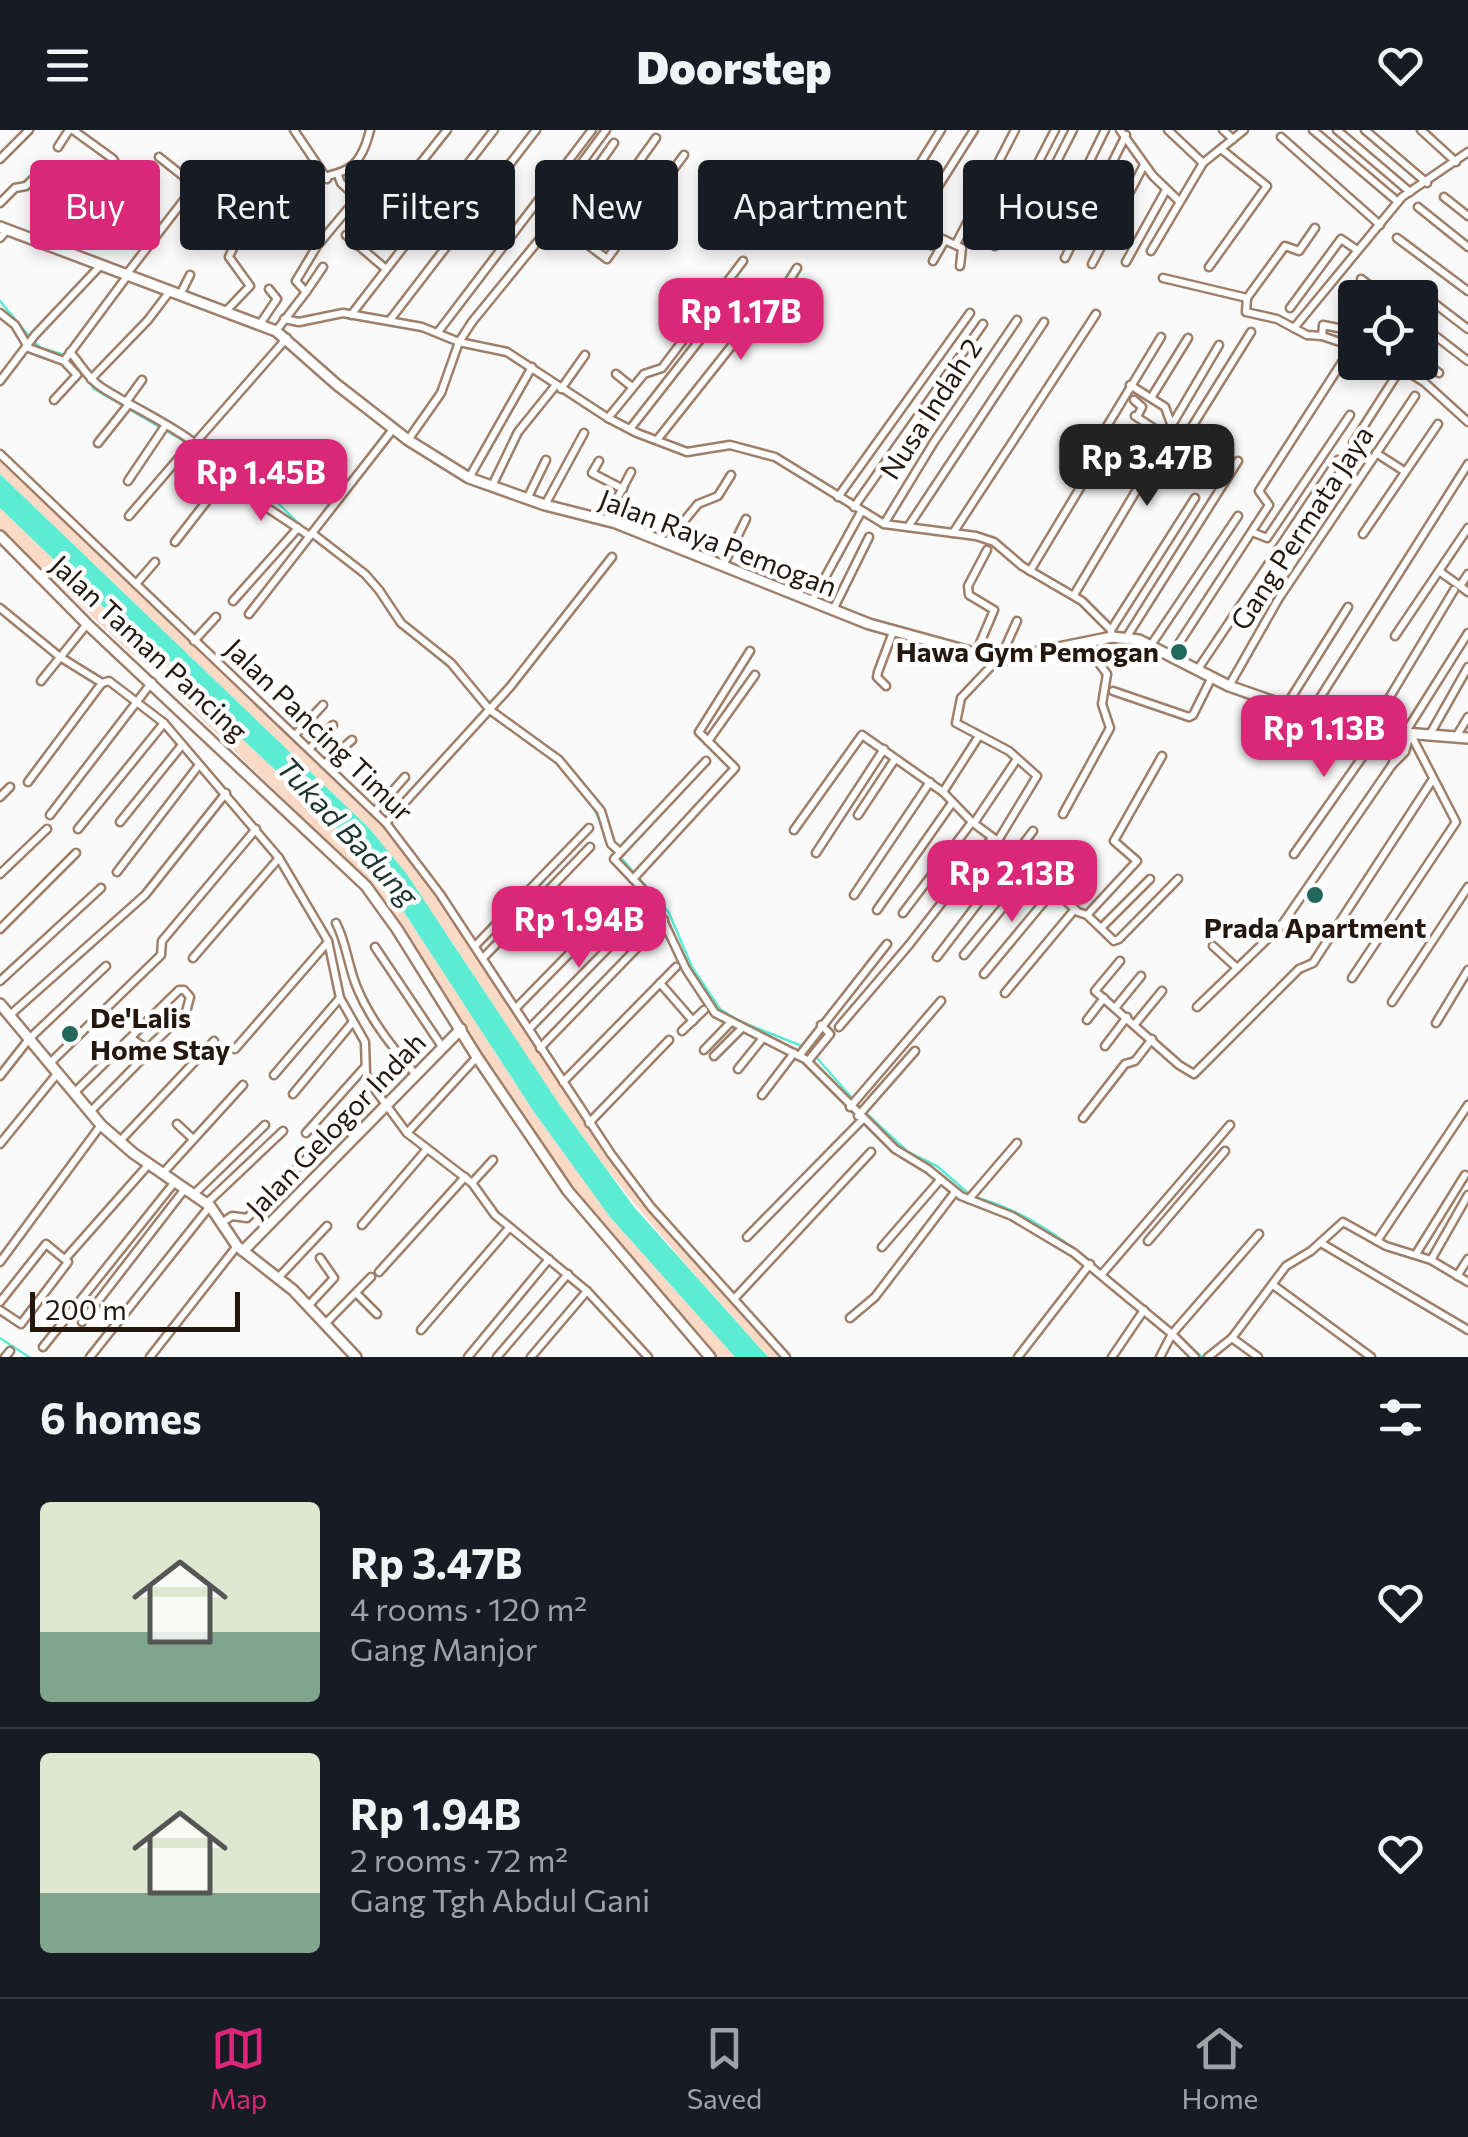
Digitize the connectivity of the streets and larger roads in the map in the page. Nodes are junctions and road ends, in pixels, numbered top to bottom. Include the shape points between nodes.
1 (29, 130) edge
2 (71, 130) edge
3 (294, 130) edge
4 (447, 130) edge
5 (494, 130) edge
6 (536, 130) edge
7 (592, 130) edge
8 (606, 130) edge
9 (941, 130) edge
10 (974, 130) edge
11 (1015, 130) edge
12 (1056, 130) edge
13 (1073, 130) edge
14 (1105, 130) edge
15 (1168, 130) edge
16 (1223, 130) edge
17 (1244, 130) edge
18 (1313, 130) edge
19 (1337, 130) edge
20 (1365, 130) edge
21 (1420, 130) edge
22 (372, 131) edge
23 (1123, 132) edge
24 (1280, 137) dead end
25 (656, 138) dead end
26 (1232, 139) junction
27 (614, 143) dead end
28 (58, 147) dead end
29 (1221, 149) junction
30 (1468, 152) edge
31 (684, 155) dead end
32 (159, 157) dead end
33 (0, 159) edge
34 (114, 160) edge
35 (423, 160) edge
36 (584, 160) edge
37 (602, 160) edge
38 (640, 160) edge
39 (922, 160) edge
40 (1040, 160) edge
41 (1058, 160) edge
42 (1090, 160) edge
43 (1456, 162) junction
44 (678, 163) edge
45 (1204, 164) junction
46 (1144, 165) junction
47 (338, 175) junction
48 (327, 179) joint
49 (943, 179) edge
50 (30, 183) edge
51 (1427, 183) junction
52 (1166, 190) junction
53 (1410, 192) junction
54 (1444, 196) dead end
55 (1179, 201) junction
56 (1398, 202) junction
57 (0, 203) edge
58 (1418, 207) dead end
59 (1468, 216) edge
60 (1380, 225) junction
61 (1315, 228) dead end
62 (2, 232) edge
63 (1397, 238) dead end
64 (30, 240) edge
65 (945, 240) joint
66 (535, 243) edge
67 (956, 244) junction
68 (1468, 247) edge
69 (61, 250) edge
70 (231, 250) edge
71 (364, 250) edge
72 (595, 250) edge
73 (614, 250) edge
74 (1357, 250) junction
75 (1151, 251) dead end
76 (1065, 258) dead end
77 (743, 260) dead end
78 (933, 261) dead end
79 (1126, 262) dead end
80 (1092, 264) dead end
81 (101, 265) junction
82 (960, 266) dead end
83 (322, 267) dead end
84 (797, 268) dead end
85 (1209, 268) dead end
86 (386, 269) junction
87 (127, 275) junction
88 (190, 275) dead end
89 (1163, 278) dead end
90 (269, 289) dead end
91 (176, 291) junction
92 (738, 291) dead end
93 (1468, 291) edge
94 (306, 292) junction
95 (1247, 298) junction
96 (1438, 306) edge
97 (1290, 308) dead end
98 (227, 310) junction
99 (0, 313) edge
100 (970, 313) dead end
101 (1096, 314) dead end
102 (351, 315) junction
103 (390, 320) junction
104 (1017, 320) dead end
105 (1044, 322) dead end
106 (260, 324) junction
107 (983, 324) dead end
108 (280, 325) junction
109 (1294, 328) junction
110 (1338, 328) edge
111 (1468, 329) edge
112 (438, 332) junction
113 (1250, 332) dead end
114 (1322, 336) junction
115 (1161, 337) dead end
116 (287, 338) junction
117 (1188, 338) dead end
118 (1438, 338) edge
119 (1338, 341) edge
120 (459, 342) junction
121 (1220, 345) dead end
122 (27, 346) junction
123 (585, 355) dead end
124 (67, 356) junction
125 (1468, 361) edge
126 (1338, 368) edge
127 (530, 370) junction
128 (616, 374) dead end
129 (91, 379) junction
130 (142, 380) dead end
131 (1392, 380) edge
132 (1421, 380) edge
133 (0, 381) edge
134 (1130, 386) junction
135 (632, 387) junction
136 (555, 388) junction
137 (1416, 396) dead end
138 (1151, 398) junction
139 (54, 400) dead end
140 (1134, 400) dead end
141 (126, 405) junction
142 (1350, 415) dead end
143 (608, 418) junction
144 (1468, 422) edge
145 (1438, 424) dead end
146 (1173, 426) junction
147 (394, 428) junction
148 (163, 430) junction
149 (630, 430) junction
150 (584, 432) dead end
151 (1169, 438) junction
152 (408, 440) junction
153 (657, 440) junction
154 (1353, 442) dead end
155 (98, 443) dead end
156 (195, 443) junction
157 (1376, 453) junction
158 (0, 454) edge
159 (546, 460) dead end
160 (1338, 460) dead end
161 (599, 461) dead end
162 (1238, 461) dead end
163 (1468, 464) edge
164 (208, 465) junction
165 (1404, 471) junction
166 (631, 472) dead end
167 (731, 475) dead end
168 (469, 478) junction
169 (128, 481) dead end
170 (221, 481) junction
171 (196, 482) dead end
172 (492, 487) junction
173 (622, 488) junction
174 (838, 498) junction
175 (1196, 498) dead end
176 (527, 499) junction
177 (544, 506) junction
178 (858, 512) junction
179 (129, 516) dead end
180 (1238, 516) dead end
181 (746, 519) dead end
182 (606, 520) junction
183 (884, 524) junction
184 (908, 526) junction
185 (298, 528) junction
186 (1468, 528) edge
187 (1252, 532) junction
188 (310, 534) junction
189 (953, 534) junction
190 (1363, 534) dead end
191 (0, 536) edge
192 (870, 538) dead end
193 (175, 542) dead end
194 (666, 542) junction
195 (987, 550) dead end
196 (612, 557) dead end
197 (156, 562) dead end
198 (723, 566) junction
199 (1030, 570) junction
200 (1439, 571) junction
201 (1468, 574) edge
202 (136, 584) junction
203 (1457, 588) junction
204 (1468, 592) edge
205 (1074, 595) junction
206 (233, 601) dead end
207 (811, 602) junction
208 (1348, 607) dead end
209 (0, 608) edge
210 (832, 611) junction
211 (249, 614) dead end
212 (216, 617) dead end
213 (1016, 621) dead end
214 (87, 624) junction
215 (893, 632) junction
216 (1112, 634) junction
217 (1468, 634) edge
218 (1395, 636) dead end
219 (1126, 638) junction
220 (194, 641) junction
221 (1084, 643) junction
222 (1151, 645) junction
223 (750, 651) dead end
224 (1172, 654) junction
225 (974, 655) junction
226 (60, 657) junction
227 (998, 660) junction
228 (1468, 667) edge
229 (1198, 670) junction
230 (755, 675) dead end
231 (1212, 677) junction
232 (41, 682) dead end
233 (102, 682) junction
234 (152, 682) junction
235 (886, 686) dead end
236 (1229, 686) junction
237 (1113, 691) dead end
238 (139, 701) junction
239 (323, 705) dead end
240 (1286, 706) junction
241 (488, 711) junction
242 (1311, 712) junction
243 (1468, 717) edge
244 (164, 723) junction
245 (332, 725) dead end
246 (1379, 726) junction
247 (1409, 734) junction
248 (295, 735) junction
249 (979, 736) junction
250 (1429, 736) junction
251 (1456, 737) junction
252 (1468, 738) edge
253 (352, 740) dead end
254 (708, 741) junction
255 (182, 745) junction
256 (309, 749) junction
257 (884, 749) junction
258 (1162, 756) dead end
259 (895, 759) junction
260 (1017, 759) junction
261 (706, 761) dead end
262 (324, 764) junction
263 (199, 765) junction
264 (405, 777) dead end
265 (1432, 779) junction
266 (28, 782) dead end
267 (930, 782) junction
268 (10, 787) dead end
269 (942, 792) junction
270 (226, 793) junction
271 (0, 797) edge
272 (952, 803) junction
273 (375, 811) junction
274 (50, 814) dead end
275 (1064, 814) dead end
276 (858, 815) dead end
277 (120, 822) dead end
278 (386, 822) junction
279 (973, 823) junction
280 (256, 828) junction
281 (589, 828) dead end
282 (47, 829) dead end
283 (78, 829) dead end
284 (794, 830) dead end
285 (1033, 831) dead end
286 (994, 840) junction
287 (590, 847) dead end
288 (1056, 849) dead end
289 (76, 853) dead end
290 (816, 853) dead end
291 (618, 854) junction
292 (1294, 854) dead end
293 (1014, 855) junction
294 (278, 858) junction
295 (117, 872) dead end
296 (1033, 873) junction
297 (0, 874) edge
298 (636, 876) junction
299 (1150, 879) dead end
300 (1178, 879) dead end
301 (1468, 886) edge
302 (101, 888) dead end
303 (1053, 891) junction
304 (854, 895) dead end
305 (654, 900) junction
306 (615, 907) dead end
307 (1075, 909) junction
308 (877, 910) dead end
309 (903, 913) dead end
310 (1087, 915) junction
311 (664, 920) junction
312 (336, 923) dead end
313 (1101, 928) junction
314 (0, 929) edge
315 (328, 941) junction
316 (887, 944) dead end
317 (375, 946) dead end
318 (475, 946) junction
319 (1213, 946) dead end
320 (937, 956) dead end
321 (964, 956) dead end
322 (192, 958) dead end
323 (483, 958) junction
324 (1120, 961) dead end
325 (106, 966) dead end
326 (676, 968) dead end
327 (1237, 968) junction
328 (1468, 970) edge
329 (984, 974) dead end
330 (1141, 976) dead end
331 (1352, 978) dead end
332 (0, 980) edge
333 (660, 983) junction
334 (1162, 991) dead end
335 (1005, 993) dead end
336 (340, 998) junction
337 (1104, 998) junction
338 (941, 1000) dead end
339 (1392, 1002) dead end
340 (0, 1004) edge
341 (1197, 1007) dead end
342 (516, 1008) junction
343 (1116, 1008) junction
344 (704, 1010) dead end
345 (10, 1015) junction
346 (186, 1016) dead end
347 (1127, 1018) junction
348 (1087, 1020) dead end
349 (693, 1021) junction
350 (731, 1022) junction
351 (352, 1023) junction
352 (1436, 1023) dead end
353 (1135, 1024) junction
354 (820, 1025) junction
355 (839, 1027) dead end
356 (742, 1028) junction
357 (460, 1029) junction
358 (529, 1029) junction
359 (682, 1031) dead end
360 (132, 1038) junction
361 (763, 1038) junction
362 (28, 1039) junction
363 (1152, 1039) junction
364 (669, 1040) dead end
365 (214, 1041) dead end
366 (1104, 1046) dead end
367 (443, 1048) junction
368 (540, 1048) junction
369 (234, 1049) dead end
370 (704, 1050) dead end
371 (800, 1052) junction
372 (916, 1052) dead end
373 (714, 1056) dead end
374 (478, 1057) junction
375 (811, 1058) junction
376 (48, 1065) junction
377 (365, 1067) junction
378 (738, 1069) dead end
379 (57, 1074) junction
380 (274, 1074) dead end
381 (0, 1076) edge
382 (416, 1076) junction
383 (562, 1082) junction
384 (243, 1085) dead end
385 (73, 1094) junction
386 (292, 1094) dead end
387 (762, 1095) dead end
388 (853, 1103) junction
389 (1468, 1105) edge
390 (386, 1107) junction
391 (89, 1113) junction
392 (862, 1115) junction
393 (1083, 1118) dead end
394 (590, 1123) junction
395 (178, 1124) dead end
396 (101, 1125) junction
397 (1230, 1125) dead end
398 (265, 1126) dead end
399 (283, 1131) dead end
400 (306, 1133) dead end
401 (407, 1134) junction
402 (193, 1139) junction
403 (120, 1142) junction
404 (1017, 1143) dead end
405 (0, 1144) edge
406 (427, 1149) junction
407 (1225, 1150) dead end
408 (871, 1152) dead end
409 (311, 1154) dead end
410 (493, 1160) dead end
411 (148, 1164) junction
412 (162, 1174) junction
413 (1465, 1174) dead end
414 (469, 1180) junction
415 (940, 1180) junction
416 (174, 1183) junction
417 (955, 1192) junction
418 (189, 1193) junction
419 (1468, 1196) edge
420 (970, 1197) junction
421 (208, 1205) junction
422 (1152, 1215) junction
423 (222, 1222) junction
424 (362, 1224) dead end
425 (1162, 1224) junction
426 (327, 1226) dead end
427 (510, 1228) junction
428 (1259, 1234) dead end
429 (748, 1237) dead end
430 (1148, 1241) dead end
431 (1377, 1241) junction
432 (1321, 1243) junction
433 (882, 1247) dead end
434 (240, 1249) junction
435 (1416, 1254) junction
436 (320, 1258) dead end
437 (65, 1259) junction
438 (549, 1259) junction
439 (1468, 1259) edge
440 (1431, 1260) junction
441 (0, 1262) edge
442 (1090, 1264) junction
443 (379, 1272) dead end
444 (1103, 1273) junction
445 (568, 1274) junction
446 (1457, 1276) junction
447 (278, 1278) junction
448 (370, 1278) dead end
449 (1468, 1282) edge
450 (1273, 1285) junction
451 (587, 1291) junction
452 (356, 1293) junction
453 (734, 1300) junction
454 (0, 1302) edge
455 (309, 1305) junction
456 (0, 1310) edge
457 (1144, 1310) junction
458 (377, 1314) dead end
459 (850, 1318) dead end
460 (82, 1322) dead end
461 (326, 1324) junction
462 (421, 1330) dead end
463 (1468, 1330) edge
464 (1174, 1332) junction
465 (1232, 1338) junction
466 (44, 1348) dead end
467 (643, 1355) edge
468 (90, 1357) edge
469 (150, 1357) edge
470 (356, 1357) edge
471 (468, 1357) edge
472 (496, 1357) edge
473 (531, 1357) edge
474 (710, 1357) edge
475 (786, 1357) edge
476 (1018, 1357) edge
477 (1112, 1357) edge
478 (1160, 1357) edge
479 (1194, 1357) edge
480 (1208, 1357) edge
481 (1258, 1357) edge
482 (1371, 1357) edge

1 - 33 street
2 - 28 street
2 - 34 street
3 - 48 street
4 - 35 street
5 - 86 street
6 - 103 street
7 - 112 street
8 - 36 street
9 - 39 street
10 - 49 street
11 - 67 street
12 - 40 street
13 - 41 street
14 - 42 street
15 - 45 street
16 - 26 street
17 - 26 street
18 - 56 street
19 - 53 street
20 - 51 street
21 - 43 street
22 - 47 street via 355,162
23 - 46 street
23 - 76 street
24 - 60 street
25 - 38 street
26 - 29 street
27 - 37 street
29 - 45 street
29 - 85 street via 1267,186
30 - 43 street
31 - 44 street
32 - 87 street via 188,180 190,192
43 - 51 street
45 - 55 street
46 - 52 street
46 - 80 street
47 - 48 street
47 - 94 street via 357,198 303,266 296,282
50 - 57 street
51 - 53 street
52 - 55 street
52 - 79 street
53 - 56 street
54 - 59 street
55 - 75 street
56 - 60 street
58 - 68 street
60 - 74 street
61 - 95 street via 1299,251 1285,245
62 - 64 street, Jalan Raya Pemogan
63 - 93 street
65 - 67 street
65 - 78 street
66 - 120 street
67 - 82 street via 964,251
69 - 81 street, Jalan Raya Pemogan
70 - 98 street via 250,286
71 - 86 street
72 - 73 street via 607,259
74 - 97 street via 1342,239
74 - 109 street
77 - 135 street via 662,368
81 - 87 street, Jalan Raya Pemogan
81 - 122 street
83 - 94 street
84 - 153 street
86 - 102 street
87 - 91 street, Jalan Raya Pemogan
87 - 124 street
88 - 91 street
89 - 95 street
90 - 106 street via 277,299
91 - 98 street, Jalan Raya Pemogan
91 - 129 street
92 - 149 street
94 - 108 street
95 - 109 street via 1248,313
96 - 111 street
98 - 106 street, Jalan Raya Pemogan
99 - 122 street
100 - 174 street
101 - 189 street
102 - 103 street
102 - 108 street
103 - 112 street
104 - 183 street, Nusa Indah 2
105 - 184 street
106 - 108 street, Jalan Raya Pemogan
107 - 178 street
108 - 116 street, Jalan Raya Pemogan
109 - 114 street
110 - 114 street via 1323,325
112 - 120 street
113 - 146 street via 1190,430
114 - 119 street
115 - 134 street
116 - 147 street, Jalan Raya Pemogan
116 - 156 street
117 - 138 street
118 - 125 street
120 - 127 street via 507,352
120 - 152 street via 441,393
121 - 146 street
122 - 124 street
122 - 133 street
123 - 136 street
124 - 129 street
124 - 139 street via 77,375
126 - 187 street via 1258,490 1269,504
127 - 136 street
127 - 168 street
128 - 135 street
129 - 141 street
130 - 141 street
131 - 154 street
132 - 144 street
134 - 138 street
134 - 199 street via 1081,469 1086,478
135 - 143 street
136 - 143 street
136 - 172 street via 518,432
137 - 157 street, Gang Permata Jaya
138 - 146 street via 1168,410
140 - 151 street via 1142,408 1136,417
141 - 148 street
141 - 155 street
142 - 187 street via 1267,538
143 - 149 street
145 - 165 street
146 - 151 street
147 - 152 street, Jalan Raya Pemogan
147 - 188 street
148 - 156 street
148 - 169 street
149 - 153 street
150 - 177 street
151 - 205 street
152 - 168 street, Jalan Raya Pemogan
153 - 174 street via 686,452 730,446 775,457
156 - 164 street
157 - 165 street
157 - 236 street, Gang Permata Jaya
158 - 202 street, Jalan Pancing Timur
159 - 176 street
160 - 229 street
161 - 173 street via 594,474
162 - 219 street
163 - 242 street
164 - 170 street
164 - 171 street
164 - 179 street via 183,453
165 - 190 street
166 - 173 street
167 - 194 street via 718,496 698,504
168 - 172 street, Jalan Raya Pemogan
170 - 185 street via 229,480
170 - 193 street
172 - 176 street, Jalan Raya Pemogan
173 - 182 street
174 - 178 street
175 - 216 street
176 - 177 street, Jalan Raya Pemogan
177 - 182 street, Jalan Raya Pemogan
178 - 183 street
178 - 207 street
180 - 222 street
181 - 198 street
182 - 194 street, Jalan Raya Pemogan
183 - 184 street
184 - 189 street
185 - 188 street
185 - 206 street
186 - 200 street
187 - 224 street
188 - 211 street
188 - 241 street via 365,574 401,623 451,663
189 - 199 street via 994,542
191 - 214 street, Jalan Taman Pancing
192 - 210 street
194 - 198 street, Jalan Raya Pemogan
195 - 225 street via 967,592 994,614
196 - 241 street
197 - 202 street
198 - 207 street, Jalan Raya Pemogan
199 - 205 street
200 - 203 street
200 - 218 street
201 - 203 street
202 - 220 street, Jalan Pancing Timur
203 - 204 street
203 - 246 street
205 - 216 street
207 - 210 street, Jalan Raya Pemogan
208 - 240 street
209 - 226 street
210 - 215 street, Jalan Raya Pemogan
212 - 220 street
213 - 227 street
214 - 226 street
214 - 234 street, Jalan Taman Pancing
215 - 225 street, Jalan Raya Pemogan
215 - 235 street via 877,677
216 - 219 street, Jalan Raya Pemogan
216 - 221 street, Jalan Raya Pemogan
217 - 247 street
219 - 222 street, Jalan Raya Pemogan
220 - 248 street, Jalan Pancing Timur
221 - 227 street, Jalan Raya Pemogan
221 - 275 street via 1107,674 1102,704 1110,728
222 - 224 street, Jalan Raya Pemogan
223 - 254 street via 700,728
224 - 229 street, Jalan Raya Pemogan
225 - 227 street, Jalan Raya Pemogan
226 - 232 street
226 - 233 street
227 - 249 street via 961,698 956,725
228 - 250 street
229 - 231 street, Jalan Raya Pemogan
230 - 254 street
231 - 236 street, Jalan Raya Pemogan
231 - 237 street via 1188,717
233 - 238 street
233 - 266 street
234 - 238 street
234 - 357 street, Jalan Taman Pancing via 366,886
236 - 240 street, Jalan Raya Pemogan
238 - 244 street
238 - 274 street
239 - 248 street
240 - 242 street, Jalan Raya Pemogan
241 - 278 street
241 - 291 street via 559,760 601,811
242 - 246 street, Jalan Raya Pemogan
243 - 251 street
244 - 255 street
244 - 283 street
245 - 256 street
246 - 247 street, Jalan Raya Pemogan
246 - 292 street
247 - 250 street, Jalan Raya Pemogan
247 - 265 street
247 - 327 street via 1404,752 1281,926
248 - 256 street, Jalan Pancing Timur
249 - 260 street
249 - 269 street
250 - 251 street, Jalan Raya Pemogan
251 - 252 street, Jalan Raya Pemogan
253 - 262 street
254 - 298 street via 735,768
255 - 263 street
255 - 277 street
256 - 262 street, Jalan Pancing Timur
257 - 259 street
257 - 284 street via 859,736
257 - 290 street
258 - 310 street via 1114,841 1137,861
259 - 267 street
259 - 276 street
260 - 279 street
260 - 286 street via 1037,780
261 - 291 street
262 - 273 street, Jalan Pancing Timur
263 - 270 street
263 - 295 street
264 - 273 street
265 - 331 street via 1456,822
265 - 363 street via 1313,964 1298,969 1194,1074
267 - 269 street
267 - 304 street
268 - 271 street
269 - 272 street
270 - 280 street
270 - 345 street via 145,895
272 - 279 street
272 - 308 street
273 - 278 street, Jalan Pancing Timur
278 - 318 street, Jalan Pancing Timur
279 - 286 street
279 - 309 street
280 - 294 street
280 - 376 street via 162,941 162,955
281 - 318 street
282 - 297 street
285 - 293 street
286 - 293 street
286 - 355 street
287 - 323 street
288 - 296 street
289 - 314 street
291 - 298 street via 618,866
293 - 296 street
293 - 320 street
294 - 315 street
294 - 322 street
296 - 303 street
296 - 321 street
298 - 305 street
299 - 313 street
300 - 313 street via 1119,940
301 - 339 street
302 - 332 street
303 - 307 street
303 - 329 street
305 - 311 street
305 - 358 street
306 - 342 street
307 - 310 street
307 - 335 street
310 - 313 street
311 - 350 street via 686,970 711,1008
311 - 368 street
312 - 382 street via 358,991
315 - 336 street
315 - 369 street
316 - 354 street
317 - 367 street
318 - 323 street, Jalan Pancing Timur
319 - 327 street
323 - 342 street, Jalan Pancing Timur
324 - 337 street via 1095,992
325 - 362 street
326 - 333 street
327 - 341 street
328 - 352 street
330 - 343 street
333 - 349 street
333 - 383 street
334 - 353 street
336 - 351 street
336 - 380 street
337 - 343 street
337 - 348 street
338 - 388 street
340 - 345 street
342 - 358 street, Jalan Pancing Timur
343 - 347 street
344 - 349 street
345 - 362 street
346 - 391 street
347 - 353 street
347 - 366 street
349 - 359 street
350 - 356 street
350 - 370 street
351 - 377 street via 365,1042
351 - 386 street
353 - 363 street
354 - 371 street
354 - 375 street via 830,1034
356 - 361 street
356 - 373 street
357 - 367 street, Jalan Gelogor Indah
357 - 374 street, Jalan Taman Pancing
358 - 368 street, Jalan Pancing Timur
360 - 360 street via 179,990 190,997 186,1012 148,1049
360 - 385 street
361 - 371 street
361 - 378 street
362 - 376 street
362 - 381 street
363 - 393 street
364 - 394 street
365 - 403 street
367 - 382 street, Jalan Gelogor Indah
368 - 383 street, Jalan Pancing Timur
371 - 375 street
371 - 387 street
372 - 392 street
374 - 401 street
374 - 474 street, Jalan Taman Pancing via 568,1191
375 - 388 street
376 - 379 street
377 - 390 street
377 - 400 street
379 - 385 street
379 - 405 street
382 - 390 street, Jalan Gelogor Indah
383 - 394 street, Jalan Pancing Timur
384 - 402 street
385 - 391 street
388 - 392 street
389 - 431 street
390 - 401 street
390 - 434 street, Jalan Gelogor Indah
391 - 396 street
392 - 415 street via 895,1150
392 - 429 street
394 - 453 street, Jalan Pancing Timur via 651,1207
395 - 402 street
396 - 403 street
396 - 441 street
397 - 422 street
398 - 418 street
399 - 421 street
401 - 406 street
402 - 412 street
403 - 411 street
404 - 420 street
406 - 414 street
406 - 424 street
407 - 425 street
408 - 453 street
409 - 423 street via 247,1218
410 - 414 street
411 - 412 street
411 - 437 street
412 - 416 street
413 - 435 street
414 - 427 street
414 - 443 street
415 - 417 street
415 - 433 street
416 - 418 street
416 - 466 street
417 - 420 street
417 - 459 street via 875,1297
418 - 421 street
418 - 460 street
419 - 440 street
420 - 442 street
421 - 423 street
421 - 468 street
422 - 425 street
422 - 444 street
423 - 434 street
425 - 430 street
426 - 447 street
427 - 438 street
427 - 462 street
428 - 464 street
431 - 432 street via 1344,1222
431 - 435 street
432 - 450 street via 1286,1266
432 - 463 street
434 - 447 street
434 - 469 street
435 - 440 street
436 - 455 street via 334,1278
437 - 454 street via 46,1244
437 - 456 street via 68,1265 21,1324
438 - 445 street
438 - 471 street
439 - 446 street
440 - 446 street
442 - 444 street
442 - 476 street
444 - 457 street
445 - 451 street
445 - 472 street
446 - 449 street
447 - 455 street
448 - 452 street
450 - 465 street
450 - 482 street
451 - 467 street
451 - 473 street
452 - 458 street
452 - 461 street
453 - 475 street, Jalan Pancing Timur
455 - 461 street
457 - 464 street
457 - 477 street
461 - 470 street
464 - 478 street
464 - 479 street
465 - 480 street
465 - 481 street

